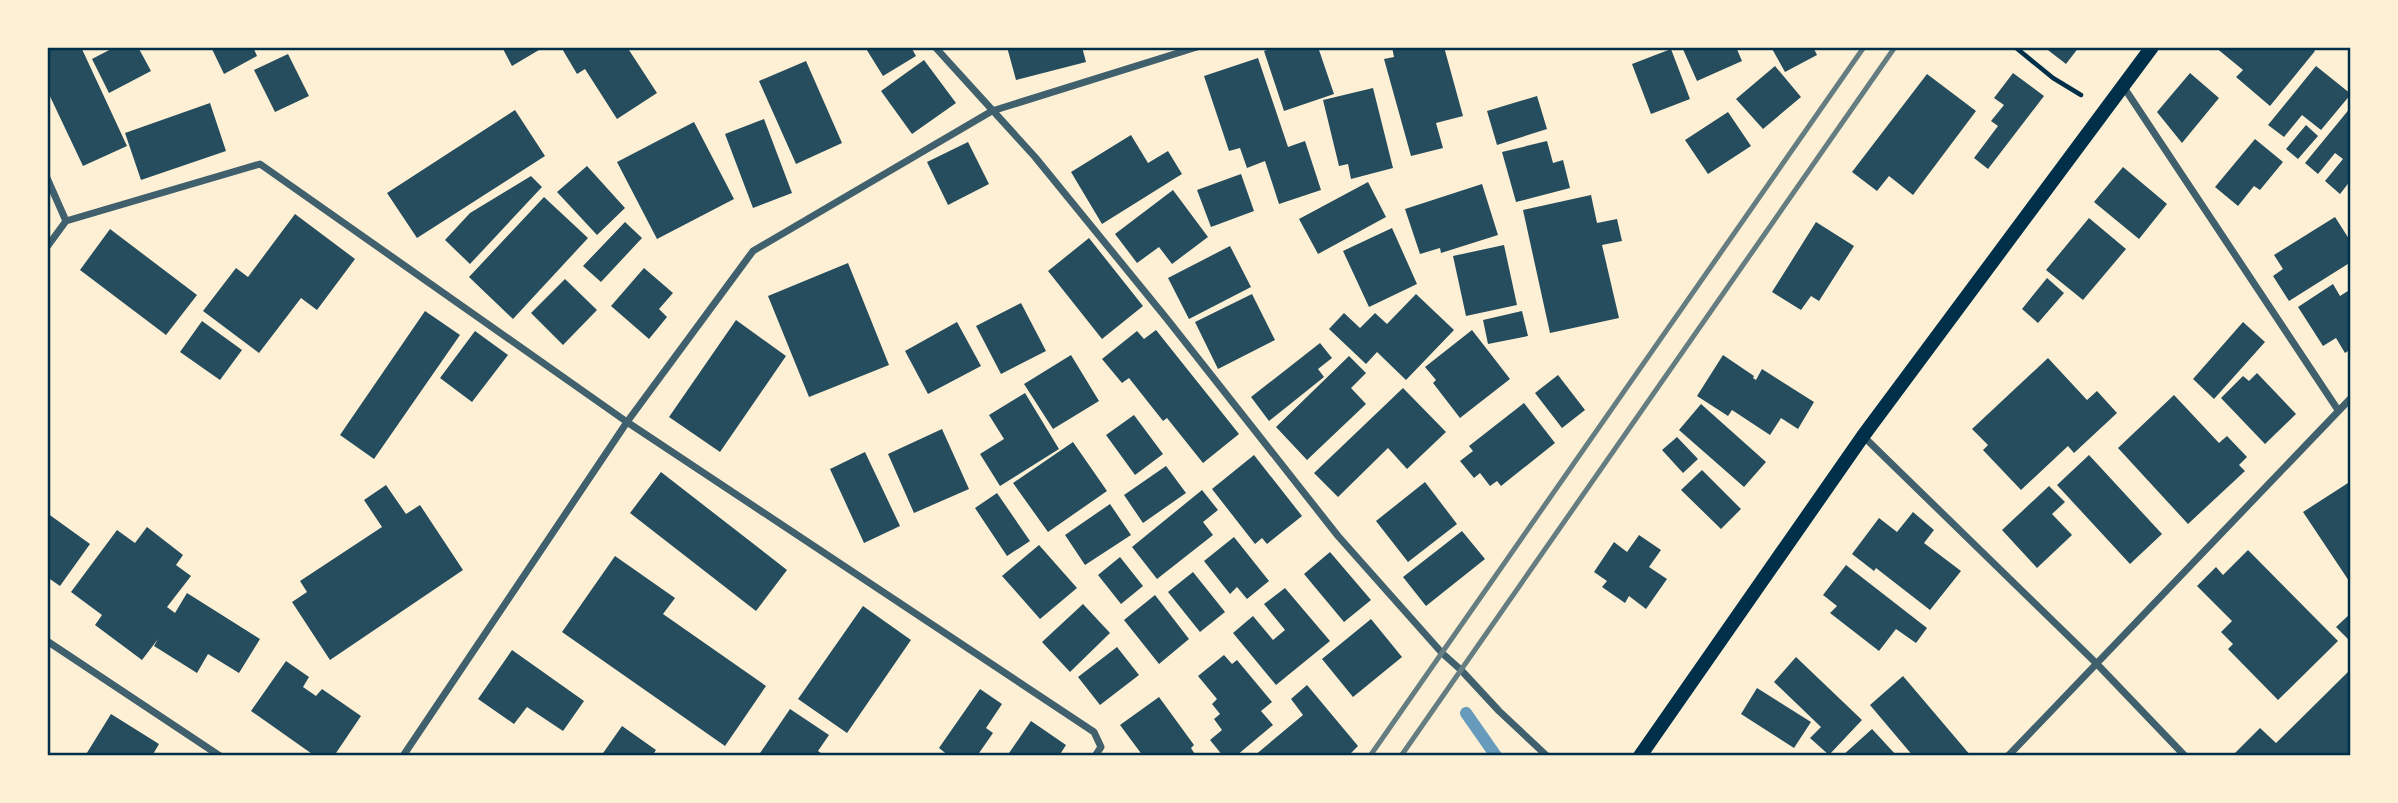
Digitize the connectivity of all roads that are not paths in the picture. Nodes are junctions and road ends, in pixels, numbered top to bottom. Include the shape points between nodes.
1 (935, 47) edge
2 (1197, 47) edge
3 (2152, 47) edge
4 (2123, 86) junction
5 (992, 111) junction
6 (47, 178) edge
7 (66, 221) junction
8 (47, 247) edge
9 (2351, 398) edge
10 (2338, 410) junction
11 (628, 422) junction
12 (1863, 436) junction
13 (47, 641) edge
14 (2096, 663) junction
15 (220, 756) edge
16 (403, 756) edge
17 (1095, 756) edge
18 (1547, 756) edge
19 (1640, 756) edge
20 (2008, 756) edge
21 (2185, 756) edge

1 - 5 street
2 - 5 street
3 - 4 main road
4 - 10 street
4 - 12 main road
5 - 11 street via 753,251
5 - 18 street via 1158,308 1338,536 1443,653
6 - 7 street
7 - 8 street
7 - 11 street via 260,164
9 - 10 street
10 - 14 street
11 - 16 street
11 - 17 street via 1094,732 1101,747
12 - 14 street
12 - 19 main road
13 - 15 street
14 - 20 street
14 - 21 street

